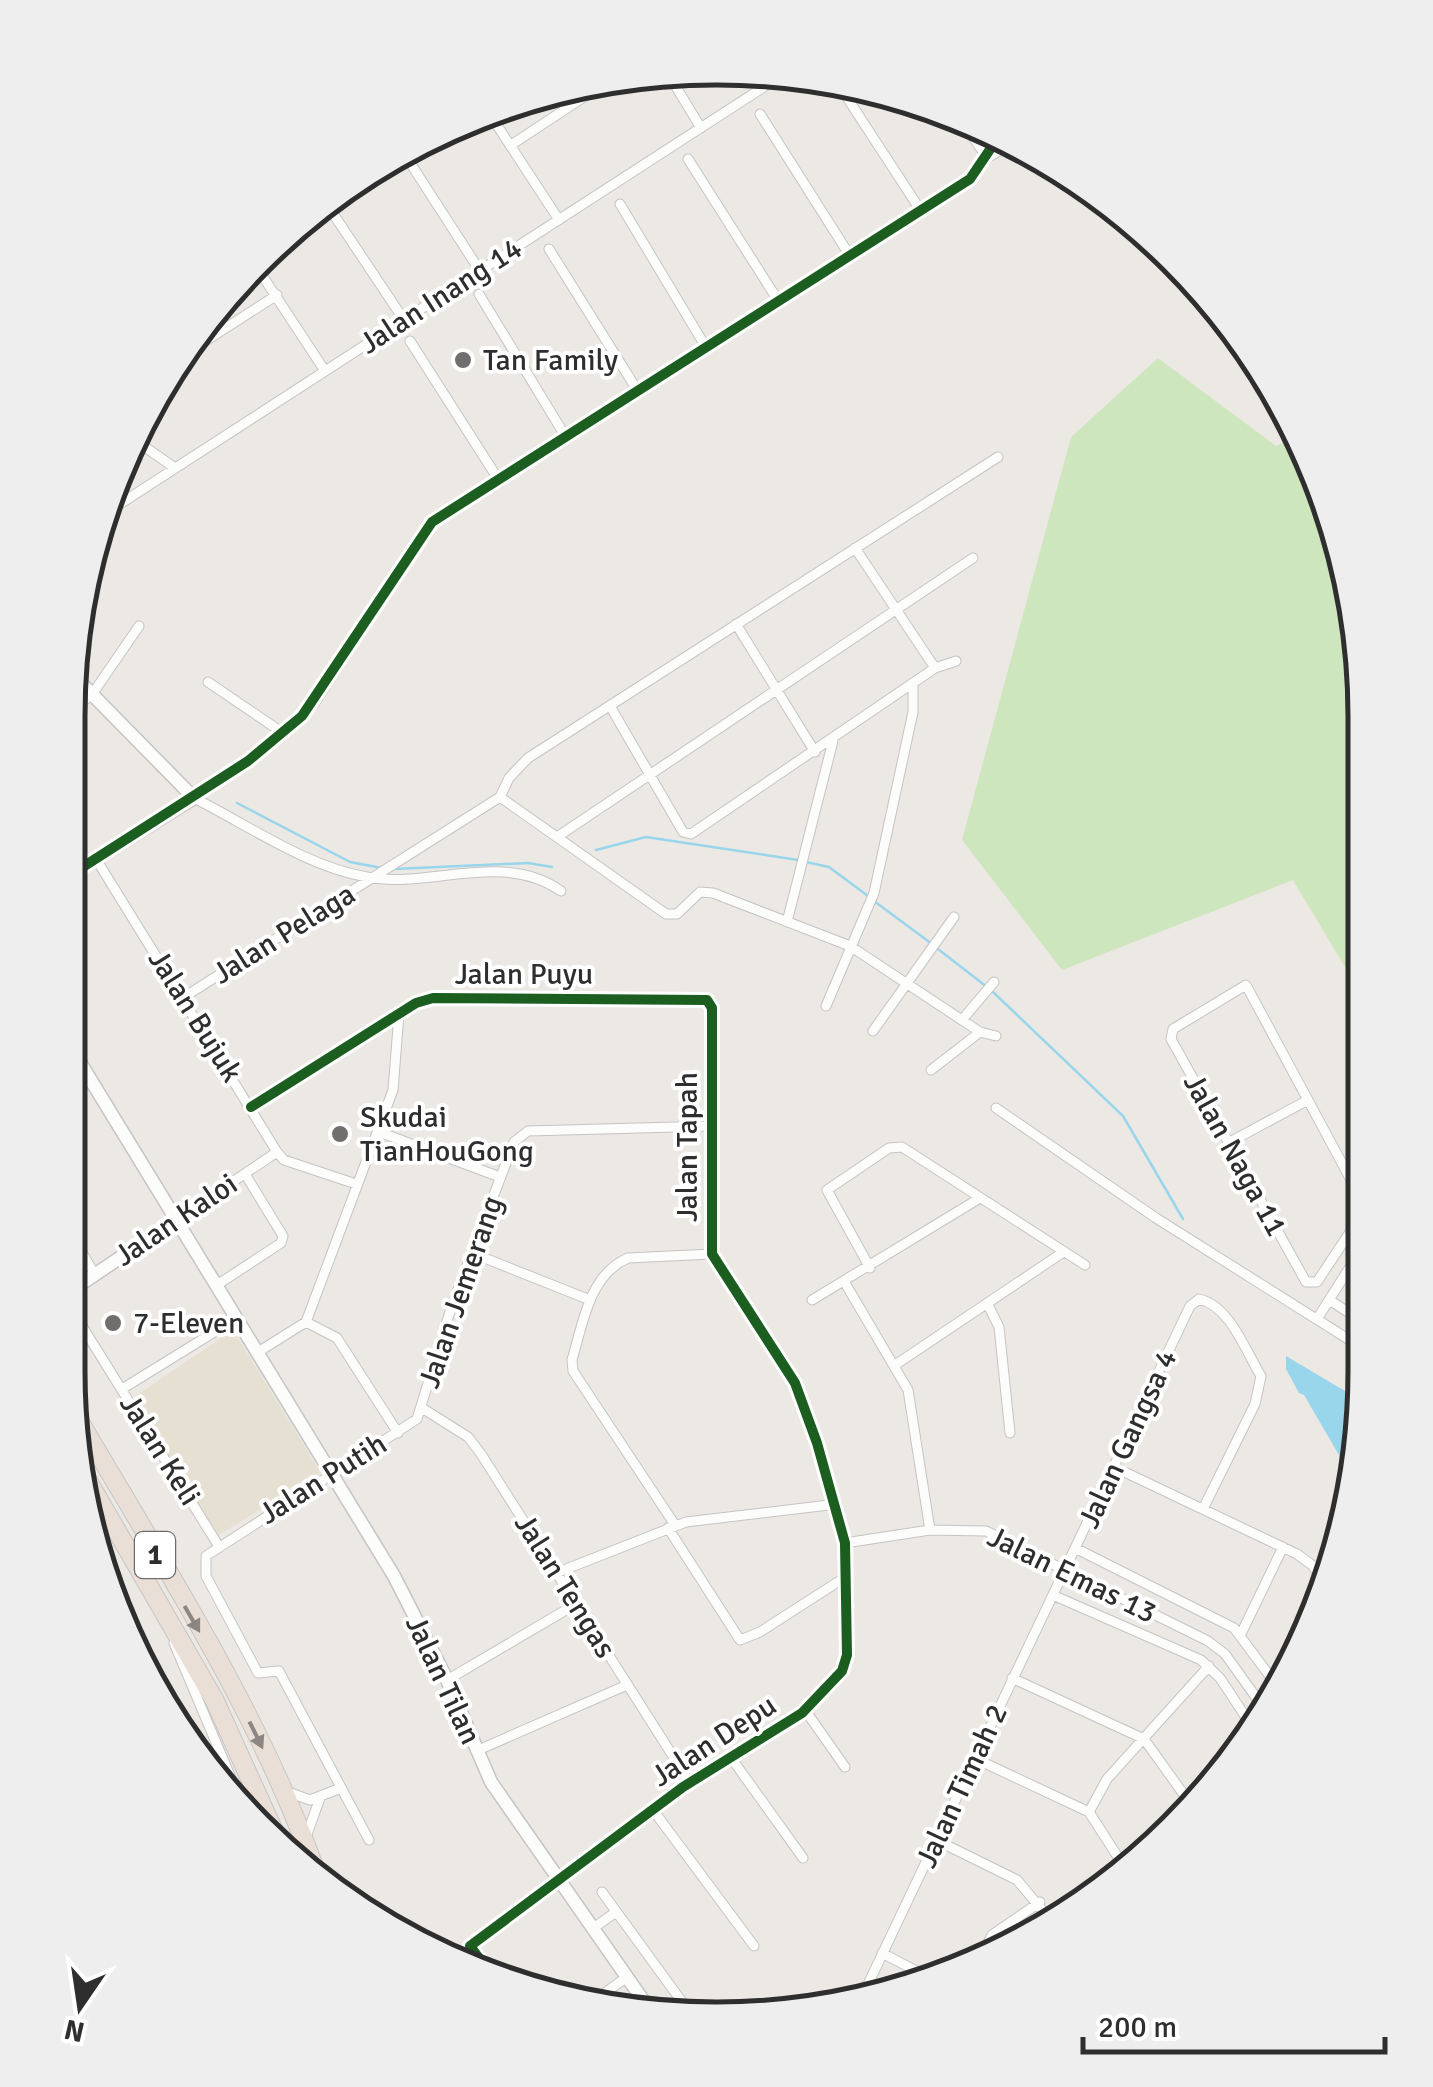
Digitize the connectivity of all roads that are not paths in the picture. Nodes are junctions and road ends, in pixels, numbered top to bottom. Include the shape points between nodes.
1 (676, 86) edge
2 (765, 87) edge
3 (848, 99) edge
4 (579, 101) edge
5 (760, 114) dead end
6 (498, 125) edge
7 (701, 128) junction
8 (976, 141) edge
9 (511, 146) junction
10 (993, 148) edge
11 (999, 152) edge
12 (988, 158) junction
13 (688, 159) dead end
14 (411, 164) edge
15 (620, 204) dead end
16 (920, 211) junction
17 (333, 214) edge
18 (558, 220) junction
19 (549, 249) dead end
20 (850, 256) junction
21 (480, 271) junction
22 (264, 276) edge
23 (277, 294) junction
24 (479, 294) dead end
25 (779, 302) junction
26 (404, 320) junction
27 (211, 338) edge
28 (410, 341) dead end
29 (707, 349) junction
30 (325, 371) junction
31 (639, 392) junction
32 (567, 439) junction
33 (145, 447) edge
34 (998, 457) dead end
35 (175, 468) junction
36 (500, 482) junction
37 (123, 502) edge
38 (855, 548) junction
39 (973, 558) dead end
40 (898, 609) junction
41 (736, 624) junction
42 (139, 626) dead end
43 (956, 661) dead end
44 (935, 668) junction
45 (208, 682) dead end
46 (913, 683) junction
47 (86, 689) edge
48 (773, 689) junction
49 (91, 696) junction
50 (85, 699) edge
51 (610, 706) junction
52 (280, 731) junction
53 (833, 740) junction
54 (814, 752) junction
55 (651, 772) junction
56 (500, 796) junction
57 (194, 798) junction
58 (556, 837) junction
59 (96, 860) junction
60 (85, 867) edge
61 (372, 878) junction
62 (562, 891) dead end
63 (954, 917) dead end
64 (787, 922) junction
65 (850, 946) junction
66 (910, 983) junction
67 (990, 987) dead end
68 (184, 997) junction
69 (707, 1000) joint
70 (826, 1006) dead end
71 (398, 1014) junction
72 (962, 1020) junction
73 (873, 1032) dead end
74 (980, 1032) junction
75 (996, 1036) dead end
76 (931, 1070) dead end
77 (85, 1072) edge
78 (1308, 1100) junction
79 (251, 1107) junction
80 (996, 1108) dead end
81 (714, 1126) junction
82 (379, 1132) junction
83 (1228, 1144) junction
84 (277, 1152) junction
85 (244, 1174) junction
86 (1348, 1174) edge
87 (500, 1177) junction
88 (356, 1184) junction
89 (980, 1198) junction
90 (176, 1220) junction
91 (1348, 1235) edge
92 (472, 1253) junction
93 (1062, 1253) junction
94 (712, 1254) junction
95 (85, 1258) edge
96 (1085, 1264) dead end
97 (870, 1268) junction
98 (1348, 1270) edge
99 (95, 1275) junction
100 (85, 1283) edge
101 (845, 1283) junction
102 (216, 1285) junction
103 (590, 1300) junction
104 (812, 1300) dead end
105 (1329, 1300) junction
106 (987, 1303) junction
107 (1348, 1312) edge
108 (237, 1318) junction
109 (1317, 1318) junction
110 (306, 1322) junction
111 (85, 1323) edge
112 (1348, 1339) edge
113 (258, 1352) junction
114 (894, 1365) junction
115 (122, 1389) junction
116 (422, 1408) junction
117 (398, 1433) junction
118 (1010, 1433) dead end
119 (88, 1437) edge
120 (1114, 1467) junction
121 (333, 1473) junction
122 (98, 1496) edge
123 (837, 1504) junction
124 (1203, 1509) junction
125 (671, 1527) junction
126 (930, 1530) junction
127 (846, 1543) junction
128 (218, 1545) junction
129 (1283, 1546) junction
130 (1077, 1549) junction
131 (1315, 1570) edge
132 (1066, 1572) junction
133 (556, 1573) junction
134 (848, 1576) junction
135 (151, 1584) junction
136 (1055, 1596) junction
137 (576, 1604) junction
138 (1241, 1634) junction
139 (1209, 1666) junction
140 (1269, 1675) edge
141 (1012, 1678) junction
142 (446, 1680) junction
143 (627, 1685) junction
144 (1256, 1698) edge
145 (805, 1710) junction
146 (1244, 1717) edge
147 (1144, 1739) junction
148 (476, 1751) junction
149 (732, 1758) junction
150 (976, 1759) junction
151 (845, 1767) dead end
152 (228, 1770) edge
153 (690, 1782) junction
154 (341, 1788) junction
155 (282, 1790) junction
156 (1184, 1795) edge
157 (320, 1798) junction
158 (653, 1810) junction
159 (265, 1812) edge
160 (1088, 1812) junction
161 (369, 1840) dead end
162 (306, 1841) junction
163 (938, 1841) junction
164 (310, 1853) edge
165 (803, 1858) dead end
166 (1118, 1858) edge
167 (560, 1882) junction
168 (602, 1892) dead end
169 (1040, 1902) junction
170 (1045, 1909) edge
171 (616, 1912) junction
172 (592, 1929) junction
173 (990, 1940) edge
174 (754, 1946) dead end
175 (476, 1954) edge
176 (882, 1954) junction
177 (913, 1970) edge
178 (626, 1977) junction
179 (868, 1983) edge
180 (606, 1992) edge
181 (641, 1998) edge
182 (681, 2001) edge

1 - 7 street
2 - 7 street, Jalan Inang 14
3 - 16 street
4 - 9 street
5 - 20 street
6 - 9 street
7 - 18 street, Jalan Inang 14
8 - 12 street
9 - 18 street
10 - 12 street
11 - 12 street
12 - 16 street via 970,180
13 - 25 street
14 - 21 street
15 - 29 street
16 - 20 street
17 - 26 street
18 - 21 street, Jalan Inang 14
19 - 31 street
20 - 25 street
21 - 26 street, Jalan Inang 14
22 - 23 street
23 - 27 street
23 - 30 street
24 - 32 street
25 - 29 street
26 - 30 street, Jalan Inang 14
28 - 36 street
29 - 31 street
30 - 35 street, Jalan Inang 14
31 - 32 street
32 - 36 street
33 - 35 street
34 - 38 street
35 - 37 street, Jalan Inang 14
36 - 52 street via 432,522 314,704
38 - 40 street
38 - 41 street
39 - 40 street
40 - 44 street
40 - 48 street
41 - 48 street
41 - 51 street
42 - 49 street
43 - 44 street
44 - 46 street
45 - 52 street
46 - 53 street
46 - 65 street via 913,712 872,898
47 - 49 street
48 - 54 street
48 - 55 street
49 - 50 street
49 - 57 street
51 - 55 street
51 - 56 street via 518,766
52 - 57 street
53 - 54 street
53 - 64 street
54 - 55 street via 691,834 683,832
55 - 58 street
56 - 58 street
56 - 61 street
57 - 59 street
57 - 61 street via 320,862
58 - 64 street via 666,914 677,914 700,892
59 - 60 street
59 - 68 street, Jalan Bujuk
61 - 62 street, Jalan Pelaga via 520,872
61 - 68 street, Jalan Pelaga
63 - 66 street
64 - 65 street
65 - 66 street
65 - 70 street
66 - 72 street
66 - 73 street
67 - 72 street
68 - 79 street, Jalan Bujuk
69 - 71 street, Jalan Puyu via 433,998
69 - 81 street, Jalan Tapah
71 - 79 street, Jalan Puyu
71 - 82 street via 398,1062
72 - 74 street
74 - 75 street
74 - 76 street
77 - 90 street, Jalan Tilan
78 - 83 street
78 - 83 street, Jalan Naga 11 via 1246,985 1170,1034
78 - 86 street
79 - 84 street, Jalan Bujuk
80 - 109 street
81 - 87 street, Jalan Jemerang via 528,1131 514,1142
81 - 94 street, Jalan Tapah
82 - 87 street
82 - 88 street
83 - 91 street, Jalan Naga 11 via 1301,1276 1317,1282
84 - 85 street, Jalan Kaloi
84 - 88 street
85 - 90 street, Jalan Kaloi
85 - 102 street via 283,1236
87 - 92 street, Jalan Jemerang
88 - 110 street
89 - 93 street
89 - 97 street
89 - 97 street via 902,1147 876,1156 827,1190
90 - 99 street, Jalan Kaloi
90 - 102 street, Jalan Tilan
92 - 103 street
92 - 116 street, Jalan Jemerang
93 - 96 street
93 - 106 street
94 - 103 street via 628,1258 610,1270
94 - 123 street, Jalan Tapah via 795,1383
95 - 99 street
97 - 101 street
98 - 105 street
99 - 100 street, Jalan Kaloi
101 - 104 street
101 - 114 street
102 - 108 street, Jalan Tilan
103 - 125 street via 573,1370
105 - 107 street
105 - 109 street
106 - 114 street
106 - 118 street via 998,1327
108 - 113 street, Jalan Tilan
108 - 115 street
109 - 112 street
110 - 113 street
110 - 117 street via 336,1338
111 - 115 street, Jalan Keli
113 - 121 street, Jalan Tilan
114 - 126 street via 913,1407
115 - 128 street, Jalan Keli
116 - 117 street, Jalan Putih
116 - 133 street, Jalan Tengas via 468,1437
117 - 121 street, Jalan Putih
119 -> 155 highway, 1 via 237,1697
120 - 124 street
120 - 124 street, Jalan Gangsa 4 via 1190,1306 1200,1299 1214,1302 1261,1376 1256,1404
120 - 130 street, Jalan Gangsa 4
121 - 128 street, Jalan Putih
121 - 142 street, Jalan Tilan
122 - 135 highway, 1
123 - 125 street
123 - 127 street, Jalan Depu
124 - 129 street
125 - 133 street
125 - 134 street via 737,1639
126 - 127 street, Jalan Emas 13
126 - 132 street, Jalan Emas 13 via 986,1531
127 - 134 street, Jalan Depu
128 - 154 street via 206,1556 206,1576 258,1674 279,1671
129 - 131 street
129 - 138 street
130 - 132 street, Jalan Gangsa 4
130 - 138 street
132 - 136 street, Jalan Timah 2
132 - 144 street, Jalan Emas 13 via 1217,1647
133 - 137 street, Jalan Tengas
134 - 145 street, Jalan Depu via 845,1664
135 - 152 street
135 - 159 highway, 1
136 - 139 street
136 - 141 street, Jalan Timah 2
137 - 142 street
137 - 143 street, Jalan Tengas
138 - 140 street
139 - 146 street
139 - 147 street
141 - 147 street
141 - 150 street, Jalan Timah 2
142 - 148 street, Jalan Tilan
143 - 148 street
143 - 153 street, Jalan Tengas
145 - 149 street, Jalan Depu
145 - 151 street
147 - 156 street
147 - 160 street via 1106,1779
148 - 167 street, Jalan Tilan
149 - 153 street, Jalan Depu
149 - 165 street
150 - 160 street
150 - 163 street, Jalan Timah 2
153 - 158 street, Jalan Depu
154 - 157 street
154 - 161 street
155 - 157 street
155 - 162 highway, 1
157 - 162 street
158 - 167 street, Jalan Depu
158 - 174 street
160 - 166 street
162 - 164 highway, 1
163 - 169 street via 1018,1880
163 - 176 street, Jalan Timah 2
167 - 172 street, Jalan Tilan
167 - 175 street, Jalan Depu via 470,1946
168 - 171 street
169 - 170 street
169 - 173 street
171 - 172 street
171 - 182 street
172 - 178 street, Jalan Tilan
176 - 177 street
176 - 179 street, Jalan Timah 2
178 - 180 street
178 - 181 street, Jalan Tilan

